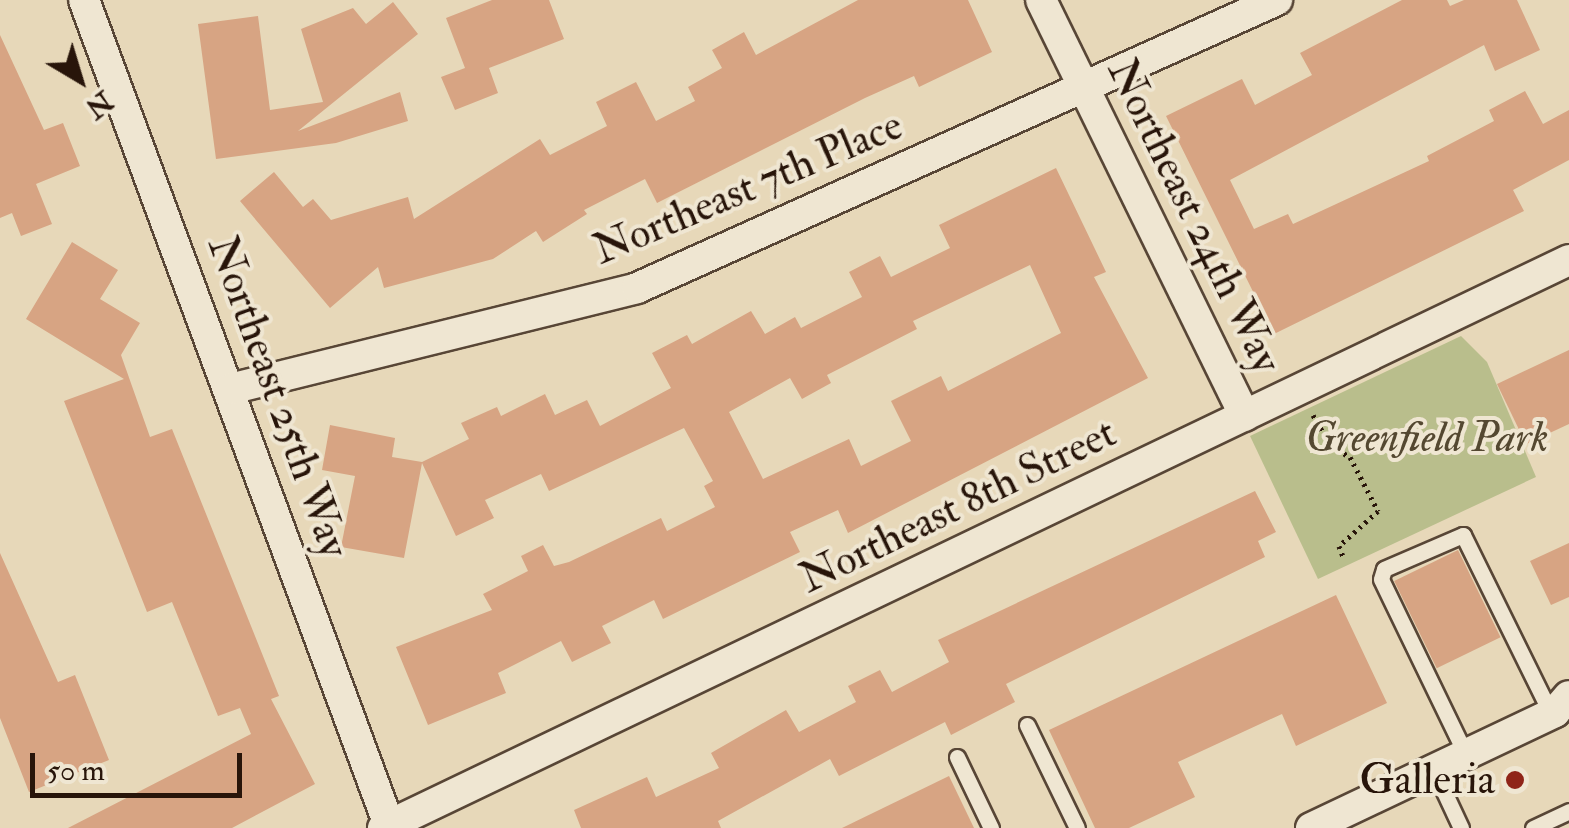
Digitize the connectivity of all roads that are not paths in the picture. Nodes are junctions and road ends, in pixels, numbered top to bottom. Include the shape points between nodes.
1 (84, 0) edge
2 (1040, 0) edge
3 (1276, 0) edge
4 (1082, 89) junction
5 (1569, 260) edge
6 (230, 389) junction
7 (1245, 416) junction
8 (1561, 709) edge
9 (1027, 725) dead end
10 (1466, 755) junction
11 (958, 757) dead end
12 (1434, 770) junction
13 (1562, 819) edge
14 (386, 827) edge
15 (992, 828) edge
16 (1076, 828) edge
17 (1311, 828) edge
18 (1462, 828) edge
19 (1533, 828) edge

1 - 6 street, Northeast 25th Way
2 - 4 street, Northeast 24th Way
3 - 4 street, Northeast 7th Place
4 - 6 street, Northeast 7th Place via 637,288
4 - 7 street, Northeast 24th Way
5 - 7 street, Northeast 8th Street
6 - 14 street, Northeast 25th Way
7 - 14 street, Northeast 8th Street
8 - 10 street
8 - 10 lane via 1463,535 1384,569 1381,579
9 - 16 lane
10 - 12 street
11 - 15 lane
12 - 17 street
12 - 18 lane
13 - 19 lane

